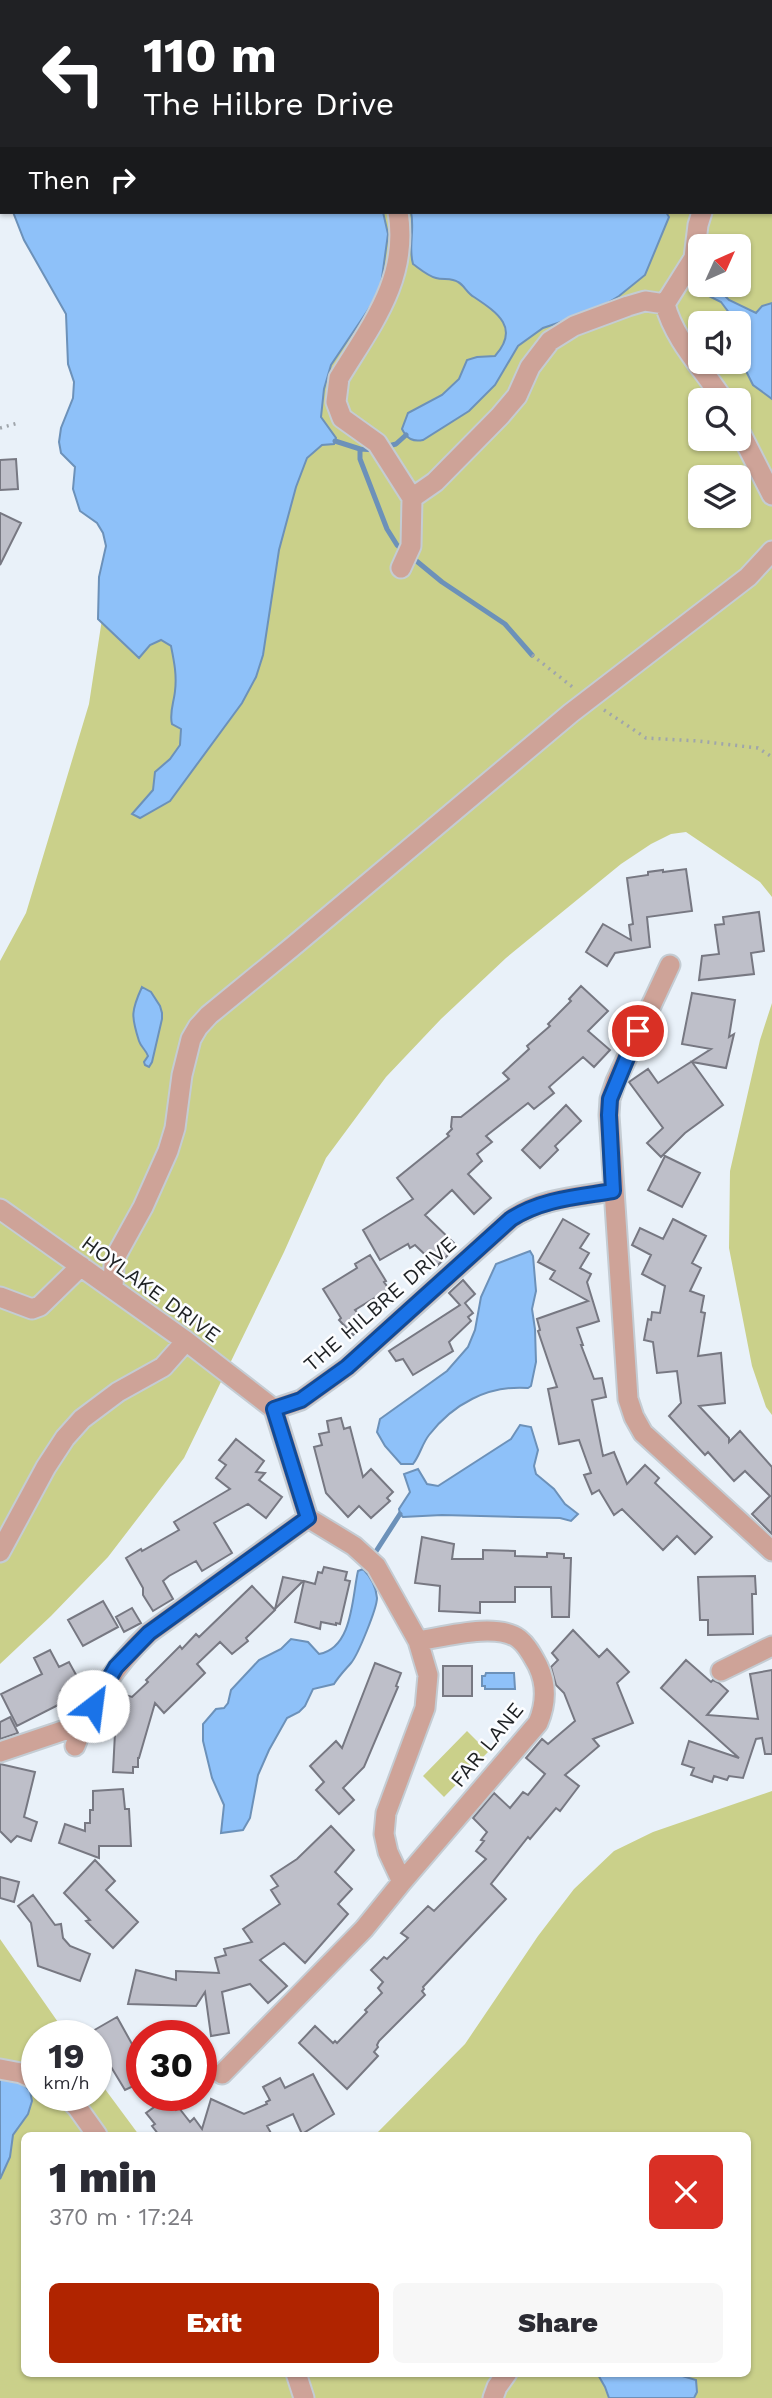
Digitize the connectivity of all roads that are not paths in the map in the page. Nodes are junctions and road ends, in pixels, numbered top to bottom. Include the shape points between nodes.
1 (398, 214) edge
2 (701, 214) edge
3 (666, 304) junction
4 (715, 388) edge
5 (750, 451) edge
6 (772, 495) edge
7 (412, 498) junction
8 (772, 551) edge
9 (406, 559) dead end
10 (670, 965) dead end
11 (613, 1191) junction
12 (0, 1209) edge
13 (81, 1266) junction
14 (113, 1289) junction
15 (0, 1297) edge
16 (186, 1340) junction
17 (274, 1409) junction
18 (308, 1518) junction
19 (772, 1551) edge
20 (0, 1552) edge
21 (418, 1642) junction
22 (772, 1646) edge
23 (721, 1671) dead end
24 (83, 1724) junction
25 (75, 1746) dead end
26 (0, 1752) edge
27 (402, 1882) junction
28 (0, 2069) edge
29 (21, 2073) edge
30 (222, 2074) dead end
31 (80, 2111) edge
32 (95, 2132) edge
33 (297, 2377) edge
34 (505, 2377) edge
35 (304, 2398) edge
36 (493, 2398) edge

1 - 7 street via 400,246 391,291 335,392 342,418 381,449
2 - 3 street via 694,258
3 - 4 street via 683,342
3 - 7 street via 645,300 559,335 530,367 517,396 500,416 435,482
5 - 6 street
7 - 9 street
8 - 14 street via 747,577 589,699 198,1027 186,1054 168,1150 117,1254
10 - 11 street via 610,1099
11 - 17 street, THE HILBRE DRIVE via 540,1203 518,1214 347,1367 301,1400
11 - 19 street via 628,1399 634,1417 657,1447
12 - 13 street, HOYLAKE DRIVE
13 - 14 street, HOYLAKE DRIVE
13 - 15 street via 40,1307 32,1309
14 - 16 street, HOYLAKE DRIVE
16 - 17 street, HOYLAKE DRIVE
16 - 20 street via 163,1367 118,1392 65,1438
17 - 18 street
18 - 21 street via 370,1560
18 - 24 street via 149,1633 116,1667
21 - 27 street via 428,1675 425,1708 386,1812 384,1834
21 - 27 street, FAR LANE via 480,1632 518,1638 540,1670 545,1693 538,1723
22 - 23 street
24 - 25 street
24 - 26 street
27 - 30 street, FAR LANE via 363,1929
28 - 29 street
31 - 32 street
33 - 35 street
34 - 36 street

